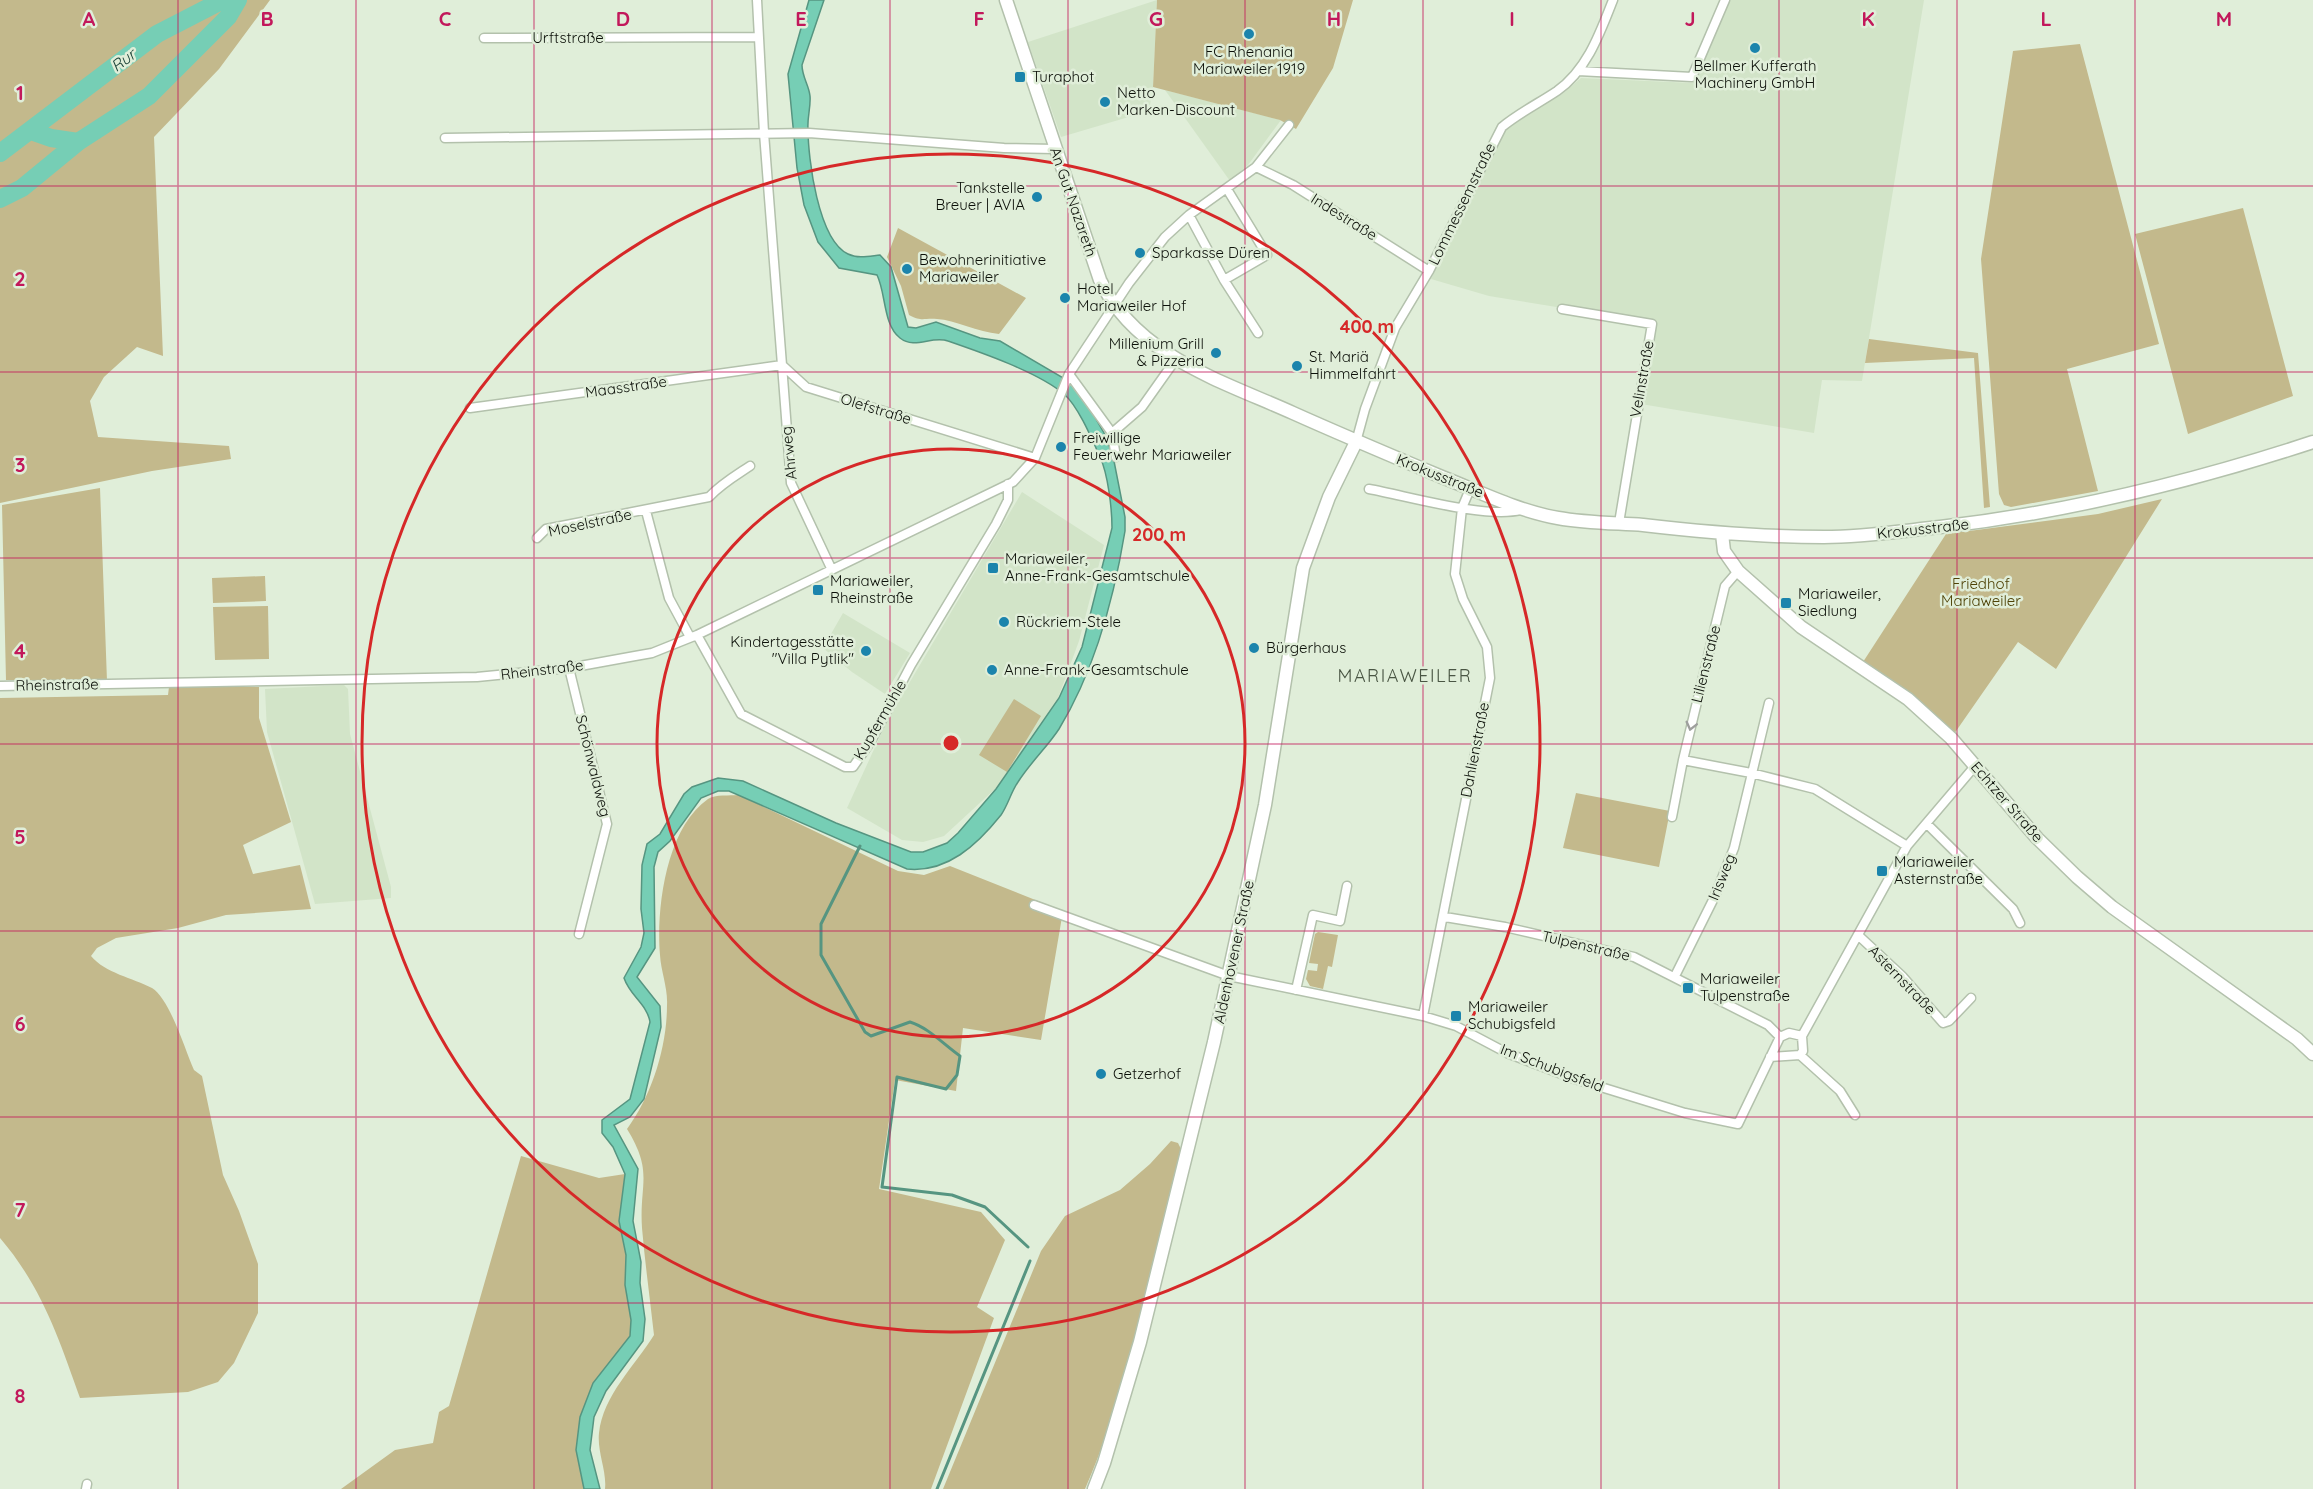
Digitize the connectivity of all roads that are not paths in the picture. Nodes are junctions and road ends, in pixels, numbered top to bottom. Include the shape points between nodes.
1 (758, 0) edge
2 (1006, 0) edge
3 (1613, 0) edge
4 (1725, 0) edge
5 (759, 37) junction
6 (484, 38) dead end
7 (1578, 71) junction
8 (1289, 125) dead end
9 (764, 133) junction
10 (446, 138) dead end
11 (1055, 149) junction
12 (1256, 167) junction
13 (1227, 189) junction
14 (1189, 215) junction
15 (1429, 271) junction
16 (1224, 280) junction
17 (1114, 306) junction
18 (1562, 309) dead end
19 (1258, 333) dead end
20 (1176, 359) junction
21 (782, 365) junction
22 (1068, 376) junction
23 (470, 408) dead end
24 (1112, 433) junction
25 (1356, 442) junction
26 (2313, 442) edge
27 (1116, 457) dead end
28 (1035, 458) junction
29 (750, 466) dead end
30 (1008, 484) junction
31 (1369, 489) dead end
32 (1470, 489) junction
33 (1462, 508) junction
34 (1525, 509) junction
35 (646, 511) junction
36 (1619, 523) junction
37 (1722, 534) junction
38 (537, 538) dead end
39 (831, 568) junction
40 (1738, 571) junction
41 (693, 636) junction
42 (569, 668) junction
43 (0, 686) edge
44 (1769, 703) dead end
45 (1683, 760) junction
46 (1975, 766) junction
47 (1751, 773) junction
48 (1672, 817) dead end
49 (1927, 824) junction
50 (1907, 846) junction
51 (1347, 885) dead end
52 (1034, 905) dead end
53 (1444, 917) junction
54 (2020, 923) dead end
55 (579, 934) dead end
56 (1859, 936) junction
57 (1229, 976) junction
58 (1676, 976) junction
59 (1296, 990) junction
60 (1971, 998) dead end
61 (1423, 1016) junction
62 (1802, 1036) junction
63 (1780, 1037) junction
64 (2313, 1054) edge
65 (1800, 1055) junction
66 (1770, 1057) junction
67 (1855, 1115) dead end
68 (1094, 1489) edge

1 - 5 street
2 - 11 street, An Gut Nazareth
3 - 7 street, Lommessemstraße
4 - 7 street via 1692,77
5 - 6 street, Urftstraße
5 - 9 street
7 - 15 street, Lommessemstraße via 1558,90 1502,126
8 - 12 street
9 - 10 street
9 - 11 street
9 - 21 street
11 - 17 street, An Gut Nazareth via 1100,280
12 - 13 street
12 - 15 street, Indestraße via 1293,185
13 - 14 street
13 - 16 street via 1267,255
14 - 16 street
14 - 17 street via 1166,237
15 - 25 street, Lommessemstraße via 1395,328
16 - 19 street
17 - 20 street, An Gut Nazareth via 1140,334
17 - 22 street
18 - 36 street, Velinstraße via 1652,324
20 - 24 street via 1142,407
20 - 25 street, An Gut Nazareth
21 - 23 street, Maasstraße
21 - 28 street, Olefstraße via 806,387
21 - 39 street, Ahrweg via 791,483
22 - 24 street
22 - 28 street
24 - 27 street
25 - 32 street, Krokusstraße
25 - 57 street, Aldenhovener Straße via 1329,497 1304,568 1265,806
26 - 37 street, Krokusstraße via 2184,482 2026,516 1855,536
28 - 30 street, Rheinstraße
29 - 35 street, Moselstraße via 723,482 709,497
30 - 39 street, Rheinstraße
30 - 41 street, Kupfermühle via 1008,500 996,524 853,767 845,767 741,714
31 - 33 street, Krokusstraße
32 - 33 street, Dahlienstraße
32 - 34 street, Krokusstraße
33 - 34 street, Krokusstraße via 1507,513
33 - 53 street, Dahlienstraße via 1455,574 1463,600 1487,647 1490,678
34 - 36 street, Krokusstraße via 1558,518
35 - 38 street, Moselstraße via 546,529
35 - 41 street, Moselstraße via 669,598
36 - 37 street, Krokusstraße
37 - 40 street, Echtzer Straße via 1724,551
39 - 41 street, Rheinstraße
40 -> 45 street, Lilienstraße via 1725,586
40 - 46 street, Echtzer Straße via 1801,627 1908,699
41 - 42 street, Rheinstraße via 652,653
42 - 43 street, Rheinstraße via 474,677
42 - 55 street, Schönwaldweg via 607,824
44 - 47 street
45 - 47 street
45 - 48 street, Lilienstraße
46 - 49 street, Asternstraße
46 - 64 street, Echtzer Straße via 2037,838 2106,902
47 - 50 street via 1815,789
47 - 58 street, Irisweg via 1734,848
49 - 50 street, Asternstraße
49 - 54 street via 2013,909
50 - 56 street, Asternstraße
51 - 59 street via 1340,921 1313,915
52 - 57 street, Im Schubigsfeld
53 - 58 street, Tulpenstraße via 1634,957
53 - 61 street, Dahlienstraße
56 - 60 street, Asternstraße via 1903,977 1943,1023 1949,1022
56 - 62 street, Asternstraße
57 - 59 street, Im Schubigsfeld
57 - 68 street, Aldenhovener Straße via 1140,1342
58 - 63 street, Tulpenstraße via 1768,1025
59 - 61 street, Im Schubigsfeld
61 - 66 street, Im Schubigsfeld via 1468,1030 1507,1053 1575,1079 1738,1124
62 - 63 street via 1789,1033
62 - 65 street, Asternstraße
63 - 66 street
65 - 66 street
65 - 67 street via 1839,1091

